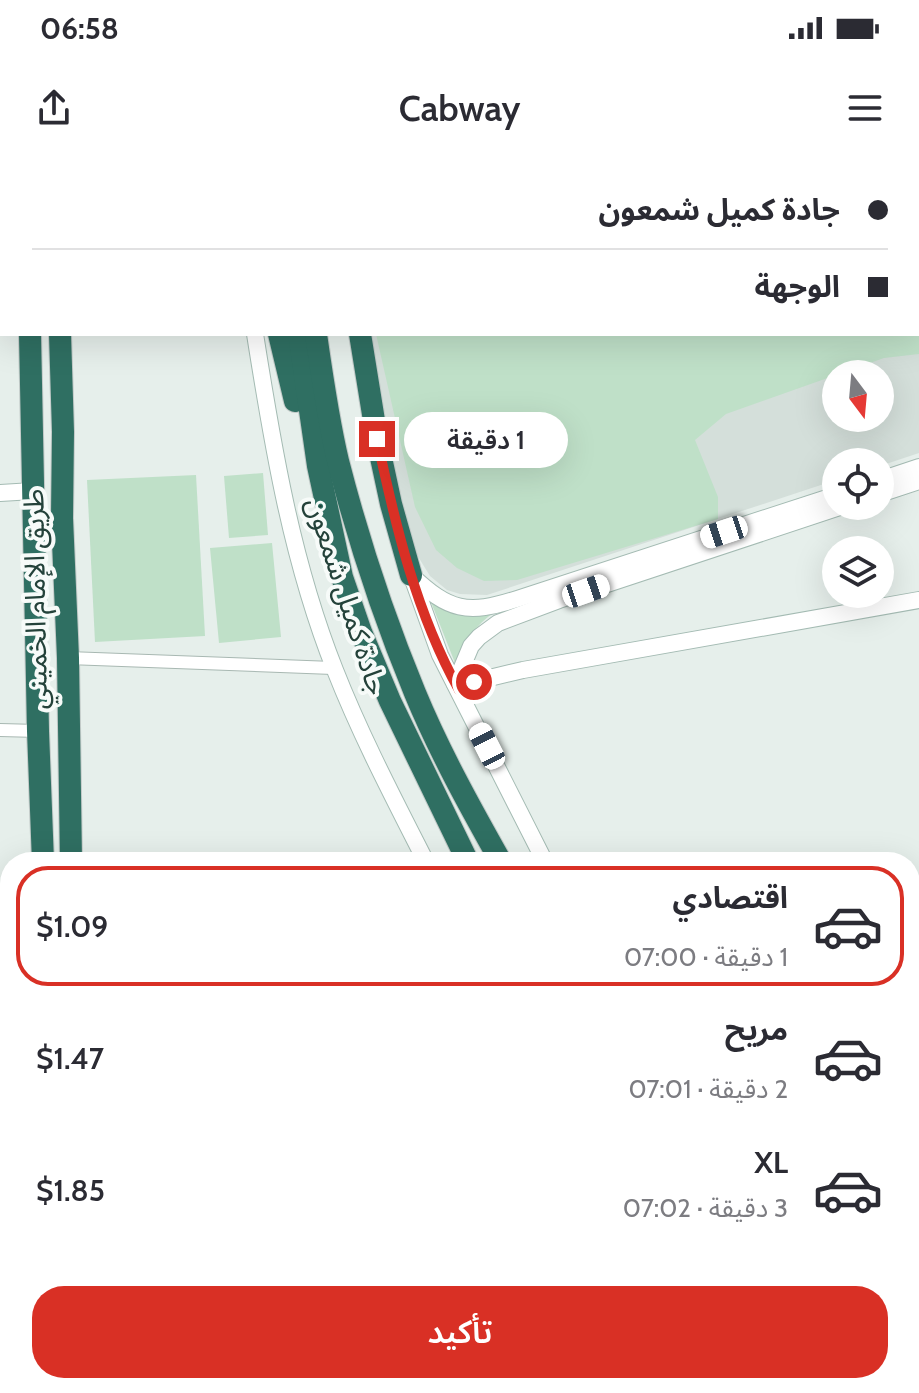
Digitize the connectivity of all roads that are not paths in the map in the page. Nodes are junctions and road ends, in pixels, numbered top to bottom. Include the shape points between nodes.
1 (30, 336) edge
2 (60, 336) edge
3 (255, 336) edge
4 (280, 336) edge
5 (299, 336) edge
6 (316, 336) edge
7 (331, 336) edge
8 (360, 336) edge
9 (328, 464) junction
10 (919, 467) edge
11 (894, 475) edge
12 (919, 481) edge
13 (894, 489) edge
14 (33, 491) junction
15 (0, 493) edge
16 (822, 500) edge
17 (822, 513) edge
18 (411, 575) junction
19 (919, 600) edge
20 (68, 658) junction
21 (333, 668) junction
22 (457, 687) junction
23 (0, 730) edge
24 (38, 731) junction
25 (43, 852) edge
26 (71, 852) edge
27 (421, 852) edge
28 (463, 852) edge
29 (496, 852) edge
30 (540, 852) edge

1 - 14 highway, طريق الإمام الخميني
2 - 20 highway, طريق الإمام الخميني
3 - 21 street, جادة كميل شمعون via 287,516
4 - 9 highway via 301,422
5 - 9 highway
6 - 9 highway
7 - 9 highway via 341,416
8 - 18 highway via 388,491
9 - 28 highway, جادة كميل شمعون via 342,577 361,632
9 - 29 highway, جادة كميل شمعون via 416,695
10 - 11 street
12 - 13 street
14 - 15 street
14 - 24 highway, طريق الإمام الخميني
16 - 18 street via 484,608 444,601
17 - 22 street via 498,623 471,646
18 - 22 street
19 - 22 street via 523,670
20 - 21 street
20 - 26 highway, طريق الإمام الخميني
21 - 27 street, جادة كميل شمعون
22 - 30 street
23 - 24 street
24 - 25 highway, طريق الإمام الخميني

